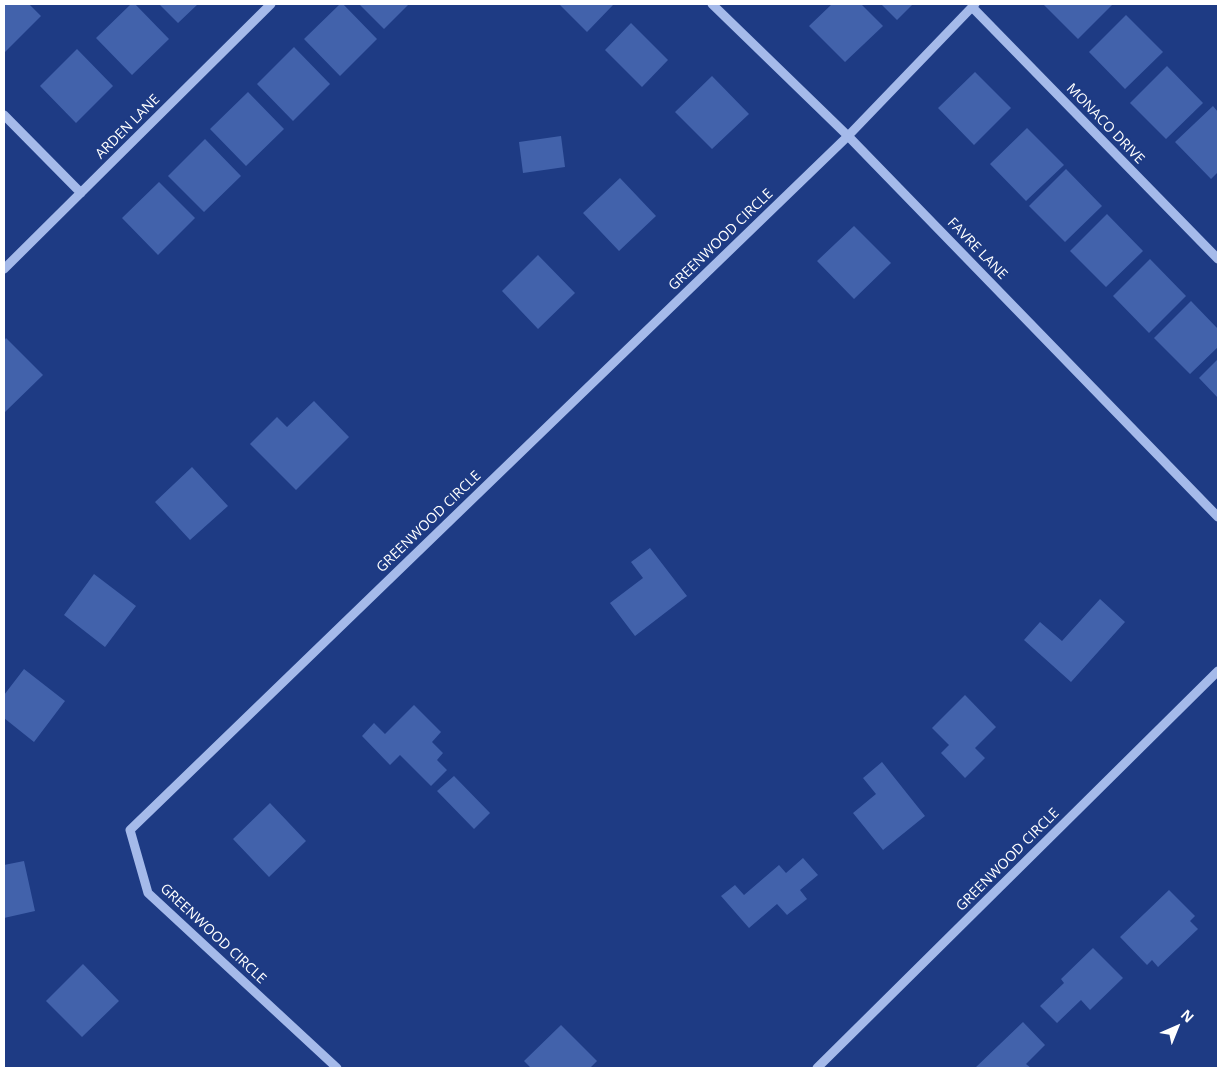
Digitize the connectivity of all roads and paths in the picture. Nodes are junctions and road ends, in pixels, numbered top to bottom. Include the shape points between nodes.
1 (271, 4) edge
2 (712, 4) edge
3 (974, 6) edge
4 (4, 115) edge
5 (848, 136) junction
6 (81, 193) junction
7 (1218, 259) edge
8 (4, 269) edge
9 (1218, 517) edge
10 (1218, 671) edge
11 (337, 1068) edge
12 (817, 1068) edge

1 - 6 street, ARDEN LANE
2 - 5 street, FAVRE LANE
3 - 5 street, GREENWOOD CIRCLE
3 - 7 street, MONACO DRIVE
4 - 6 street
5 - 9 street, FAVRE LANE
5 - 11 street, GREENWOOD CIRCLE via 130,830 148,892
6 - 8 street, ARDEN LANE
10 - 12 street, GREENWOOD CIRCLE

